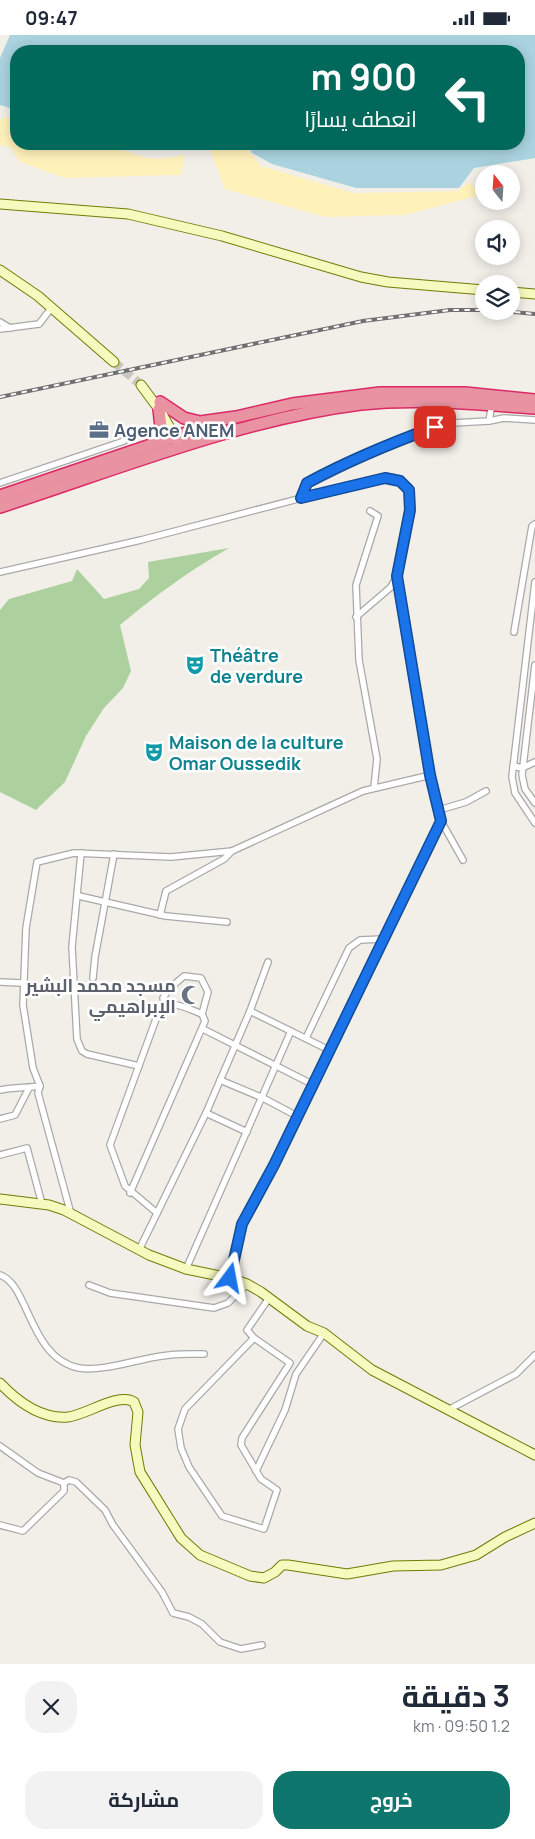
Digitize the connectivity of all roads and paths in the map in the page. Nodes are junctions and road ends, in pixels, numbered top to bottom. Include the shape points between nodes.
1 (0, 204) edge
2 (0, 270) edge
3 (475, 289) edge
4 (520, 293) edge
5 (535, 294) edge
6 (52, 307) junction
7 (0, 322) edge
8 (10, 328) junction
9 (0, 329) edge
10 (114, 362) tunnel mouth
11 (535, 400) edge
12 (492, 404) junction
13 (160, 405) junction
14 (535, 408) edge
15 (236, 417) junction
16 (535, 420) edge
17 (489, 421) junction
18 (124, 441) dead end
19 (179, 441) junction
20 (153, 445) junction
21 (0, 483) edge
22 (0, 496) edge
23 (301, 498) junction
24 (0, 507) edge
25 (370, 511) dead end
26 (535, 524) edge
27 (0, 573) edge
28 (397, 576) junction
29 (535, 582) edge
30 (520, 599) junction
31 (533, 601) junction
32 (533, 613) edge
33 (356, 617) junction
34 (532, 626) edge
35 (514, 632) dead end
36 (535, 665) edge
37 (535, 762) edge
38 (513, 766) junction
39 (522, 768) junction
40 (430, 775) junction
41 (374, 788) junction
42 (486, 791) dead end
43 (535, 803) edge
44 (439, 810) junction
45 (441, 821) junction
46 (535, 823) edge
47 (232, 851) junction
48 (81, 853) junction
49 (114, 855) junction
50 (463, 859) dead end
51 (79, 896) junction
52 (107, 901) junction
53 (160, 915) junction
54 (227, 922) dead end
55 (383, 939) junction
56 (268, 962) dead end
57 (93, 978) dead end
58 (0, 982) edge
59 (22, 983) junction
60 (163, 998) junction
61 (172, 1004) junction
62 (165, 1006) junction
63 (250, 1011) junction
64 (202, 1015) junction
65 (203, 1029) junction
66 (291, 1031) junction
67 (306, 1038) junction
68 (235, 1045) junction
69 (329, 1050) junction
70 (138, 1066) junction
71 (277, 1066) junction
72 (220, 1079) junction
73 (312, 1084) junction
74 (40, 1086) junction
75 (29, 1088) junction
76 (0, 1090) edge
77 (263, 1098) junction
78 (206, 1113) junction
79 (297, 1116) junction
80 (0, 1119) edge
81 (247, 1132) junction
82 (0, 1155) edge
83 (130, 1193) junction
84 (0, 1199) edge
85 (42, 1204) junction
86 (157, 1213) junction
87 (71, 1215) junction
88 (139, 1250) junction
89 (186, 1269) junction
90 (0, 1275) edge
91 (230, 1278) junction
92 (89, 1285) dead end
93 (247, 1285) junction
94 (269, 1298) junction
95 (324, 1333) junction
96 (254, 1338) junction
97 (204, 1354) dead end
98 (535, 1355) edge
99 (0, 1383) edge
100 (448, 1410) junction
101 (0, 1446) edge
102 (535, 1455) edge
103 (256, 1471) junction
104 (64, 1483) junction
105 (535, 1523) edge
106 (0, 1525) edge
107 (262, 1645) dead end

1 - 3 main road via 128,214 222,236 361,277
2 - 6 main road
4 - 5 main road
6 - 8 street via 39,324
6 - 10 main road
7 - 8 street
8 - 9 street
11 - 15 highway via 465,393 380,393 292,404
12 - 14 highway
12 - 17 street
12 - 19 highway via 362,404
13 - 15 highway via 194,421
13 - 19 main road
13 - 20 highway via 161,428
15 - 19 highway
16 - 17 street via 504,418
17 - 23 street via 445,424 398,440 307,483
18 - 21 street
19 - 20 highway
19 - 24 highway via 98,475
20 - 22 highway
23 - 27 street
23 - 28 street via 385,478 396,479 406,485 410,510
25 - 33 street via 378,516 356,585
26 - 30 street via 532,526
28 - 33 street via 391,587
28 - 40 street
29 - 31 street
30 - 31 street
30 - 35 street
31 - 32 street
32 - 34 street
33 - 41 street via 359,660 377,759
34 - 38 street
36 - 39 street
37 - 39 street
38 - 39 street
38 - 46 street via 515,793
39 - 43 street via 525,789
40 - 41 street
40 - 44 street
41 - 47 street via 332,803
42 - 44 street via 466,802
44 - 45 street
45 - 50 street
45 - 55 street
47 - 49 street via 171,857
47 - 53 street via 224,859 166,891
48 - 49 street
48 - 51 street
48 - 59 street via 37,861 26,928
49 - 52 street
51 - 52 street
51 - 70 street via 72,947 77,1039 87,1054
52 - 53 street
52 - 57 street
53 - 54 street
55 - 67 street via 360,940 349,948
55 - 69 street
56 - 63 street
58 - 59 street
59 - 74 street via 26,1031
60 - 61 street
60 - 62 street
60 - 64 street via 184,976 201,978 208,992
61 - 62 street
61 - 64 street
62 - 70 street via 156,1019
63 - 66 street
63 - 68 street
64 - 65 street via 206,1021
65 - 68 street
65 - 83 street
66 - 67 street
66 - 71 street
67 - 69 street
68 - 71 street
68 - 72 street
69 - 73 street
70 - 83 street via 110,1145 120,1179
71 - 73 street
71 - 77 street
72 - 77 street
72 - 78 street
73 - 79 street
74 - 75 street
74 - 87 street via 38,1093
75 - 76 street via 20,1086
75 - 80 street via 15,1115
77 - 79 street
77 - 81 street
78 - 81 street
78 - 86 street
79 - 91 street via 242,1224
81 - 89 street
82 - 85 street via 27,1149
83 - 86 street
84 - 85 main road
85 - 87 main road
86 - 88 street
87 - 88 main road
88 - 89 main road
89 - 91 main road
90 - 97 street via 12,1284 50,1351 69,1365 88,1368 171,1354
91 - 93 main road
92 - 93 street via 110,1293 214,1308 228,1303
93 - 94 main road
94 - 95 main road via 307,1326
94 - 96 street via 247,1330
95 - 100 main road via 372,1370
95 - 103 street via 296,1374 285,1411
96 - 103 street via 290,1363 242,1438 241,1445
96 - 103 street via 185,1409 178,1429 189,1467 222,1516 264,1529 277,1490 261,1479
98 - 100 street via 516,1374
99 - 105 main road via 30,1407 59,1417 77,1415 121,1399 134,1401 138,1412 135,1445 140,1472 174,1527 194,1552 250,1576 264,1578 282,1565 347,1573 393,1566 450,1563 476,1555
100 - 102 main road
101 - 104 street via 38,1473
104 - 106 street via 64,1491 23,1531
104 - 107 street via 76,1482 105,1510 173,1613 202,1624 220,1642 241,1649

